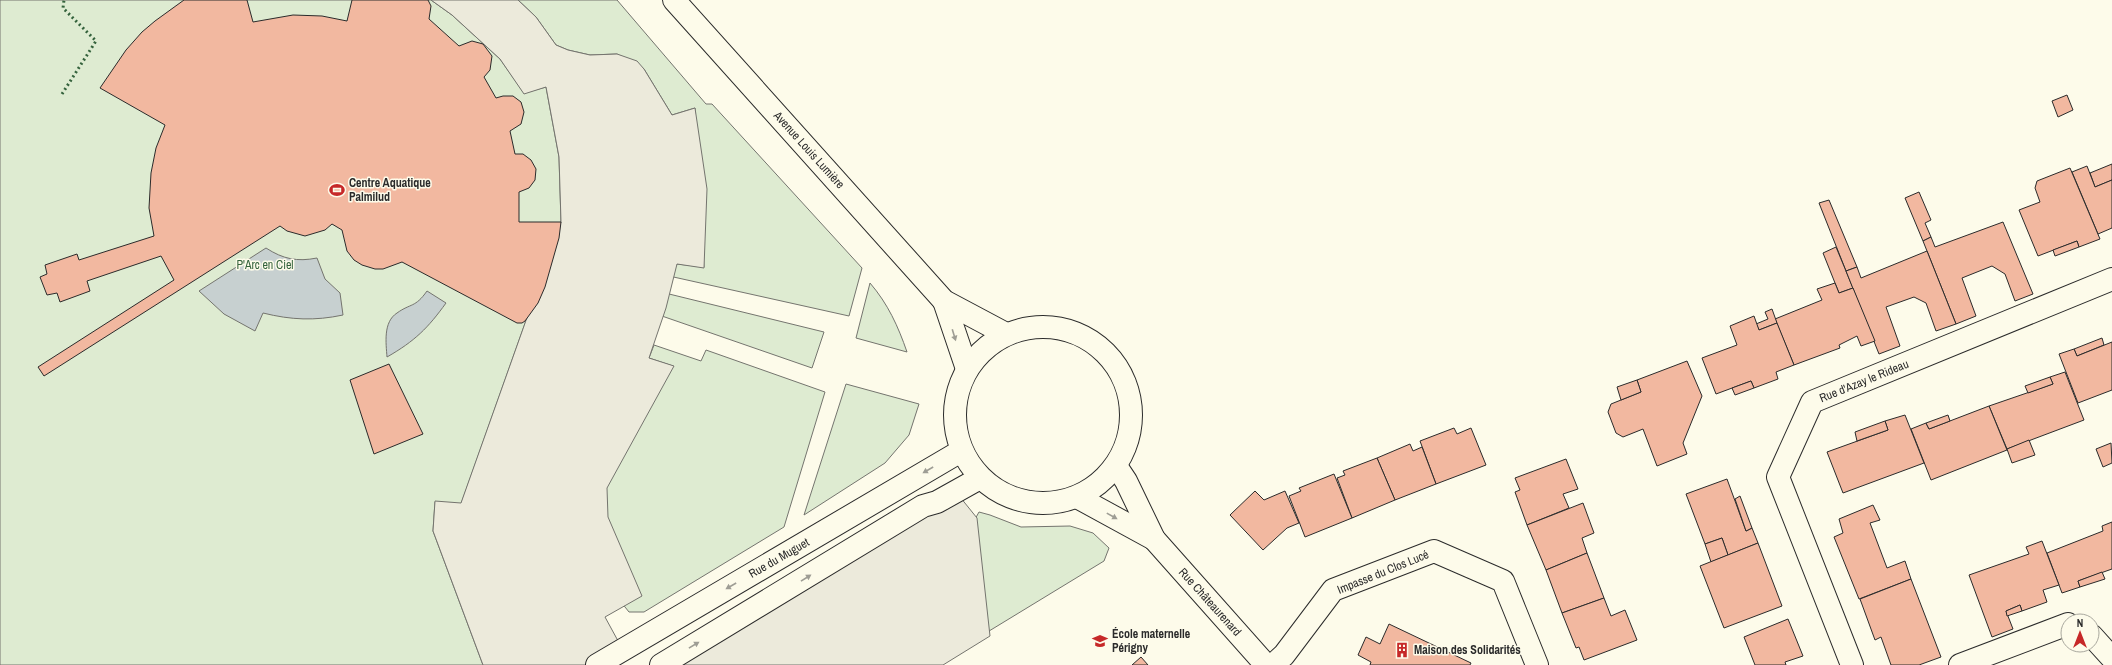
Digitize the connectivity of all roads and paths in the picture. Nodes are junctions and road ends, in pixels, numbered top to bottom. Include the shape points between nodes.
1 (674, 0) edge
2 (2112, 279) edge
3 (944, 301) junction
4 (1006, 334) junction
5 (967, 369) junction
6 (961, 451) junction
7 (1116, 466) junction
8 (980, 478) junction
9 (1078, 497) junction
10 (1154, 539) junction
11 (2060, 627) edge
12 (2100, 645) edge
13 (2112, 658) edge
14 (597, 665) edge
15 (661, 665) edge
16 (1266, 665) edge
17 (1273, 665) edge
18 (1537, 665) edge
19 (1852, 665) edge
20 (1960, 665) edge

1 - 3 street, Avenue Louis Lumière
2 - 19 street, Rue d'Azay le Rideau via 1812,402 1778,477
3 - 4 street, Avenue Louis Lumière
3 -> 5 street, Avenue Louis Lumière
4 - 5 street via 984,349
4 - 7 street via 1030,327 1056,327 1081,335 1106,353 1119,368 1129,392 1132,418 1127,443
5 - 6 street via 958,388 954,409 955,430
6 - 8 street
6 -> 14 street, Rue du Muguet
7 - 9 street via 1099,484
7 - 10 street, Rue Châteaurenard
8 - 9 street via 1001,493 1026,502 1052,504
15 -> 8 street via 923,506 937,502
9 -> 10 street, Rue Châteaurenard
10 - 16 street, Rue Châteaurenard
11 - 20 street
12 - 13 street
17 - 18 street, Impasse du Clos Lucé via 1284,655 1333,590 1434,551 1502,581

